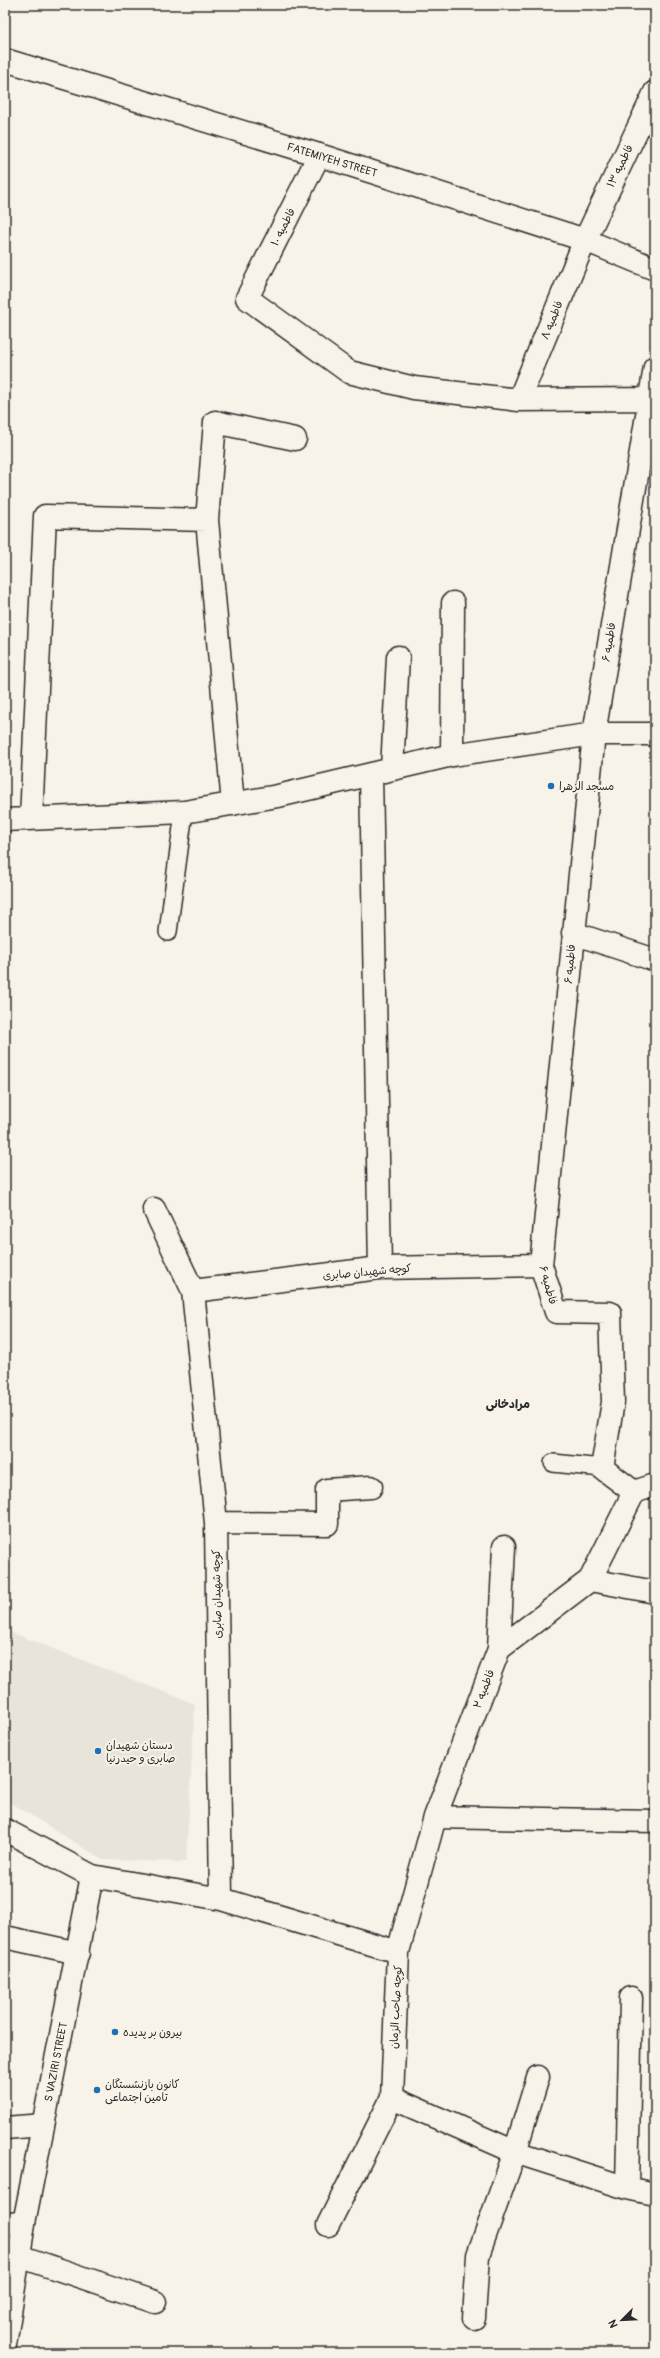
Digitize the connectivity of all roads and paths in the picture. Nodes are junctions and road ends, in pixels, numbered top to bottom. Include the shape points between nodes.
1 (5, 60) edge
2 (655, 92) edge
3 (320, 155) junction
4 (585, 240) junction
5 (655, 269) edge
6 (655, 367) edge
7 (519, 400) junction
8 (652, 400) edge
9 (295, 439) dead end
10 (207, 520) junction
11 (453, 603) dead end
12 (398, 658) dead end
13 (594, 734) junction
14 (655, 734) edge
15 (452, 755) junction
16 (392, 769) junction
17 (371, 774) junction
18 (233, 804) junction
19 (184, 812) junction
20 (31, 819) junction
21 (5, 820) edge
22 (168, 932) dead end
23 (573, 933) junction
24 (655, 960) edge
25 (154, 1209) dead end
26 (541, 1265) junction
27 (380, 1268) junction
28 (193, 1291) junction
29 (553, 1463) dead end
30 (602, 1468) junction
31 (655, 1485) edge
32 (371, 1487) dead end
33 (634, 1492) junction
34 (216, 1523) junction
35 (504, 1547) dead end
36 (590, 1580) junction
37 (655, 1592) edge
38 (499, 1650) junction
39 (435, 1817) junction
40 (655, 1821) edge
41 (5, 1830) edge
42 (92, 1876) junction
43 (221, 1899) junction
44 (5, 1937) edge
45 (398, 1952) junction
46 (78, 1953) junction
47 (631, 1998) dead end
48 (538, 2077) dead end
49 (392, 2098) junction
50 (43, 2125) junction
51 (5, 2128) edge
52 (514, 2152) junction
53 (627, 2188) junction
54 (655, 2194) edge
55 (15, 2224) edge
56 (328, 2225) dead end
57 (19, 2256) junction
58 (155, 2302) dead end
59 (474, 2318) dead end
60 (5, 2345) edge

1 - 3 street, FATEMIYEH STREET
2 - 4 street, فاطمیه ۱۳
3 - 4 street, FATEMIYEH STREET
3 - 7 street, فاطمیه ۱۰ via 247,298 349,372 414,388
4 - 5 street, FATEMIYEH STREET
4 - 7 street, فاطمیه ۸
6 - 8 street, فاطمیه ۶
7 - 8 street
8 - 13 street, فاطمیه ۶
9 - 10 street via 215,422
10 - 18 street
10 - 20 street via 45,516
11 - 15 street
12 - 16 street
13 - 14 street
13 - 15 street
13 - 23 street, فاطمیه ۶
15 - 16 street
16 - 17 street
17 - 18 street
17 - 27 street
18 - 19 street
19 - 20 street
19 - 22 lane
20 - 21 street
23 - 24 street
23 - 26 street, فاطمیه ۶
25 - 28 street, کوچه شهیدان صابری
26 - 27 street, کوچه شهیدان صابری
26 - 30 street, فاطمیه ۶ via 556,1312 610,1313 613,1402
27 - 28 street, کوچه شهیدان صابری
28 - 34 street, کوچه شهیدان صابری
29 - 30 lane
30 - 33 street
31 - 33 street
32 - 34 street via 327,1490 327,1524
33 - 36 street
34 - 43 street, کوچه شهیدان صابری
35 - 38 street
36 - 37 street
36 - 38 street
38 - 39 street, فاطمیه ۲
39 - 40 street
39 - 45 street, فاطمیه ۲
41 - 42 street
42 - 43 street, کوچه صاحب الزمان
42 - 46 street, S VAZIRI STREET
43 - 45 street, کوچه صاحب الزمان
44 - 46 street
45 - 49 street, کوچه صاحب الزمان
46 - 50 street, S VAZIRI STREET
47 - 53 street
48 - 52 street
49 - 52 street
49 - 56 street
50 - 51 street
50 - 55 street, S VAZIRI STREET
52 - 53 street
52 - 59 street via 478,2255
53 - 54 street
55 - 57 street, S VAZIRI STREET
57 - 58 street
57 - 60 street, S VAZIRI STREET

